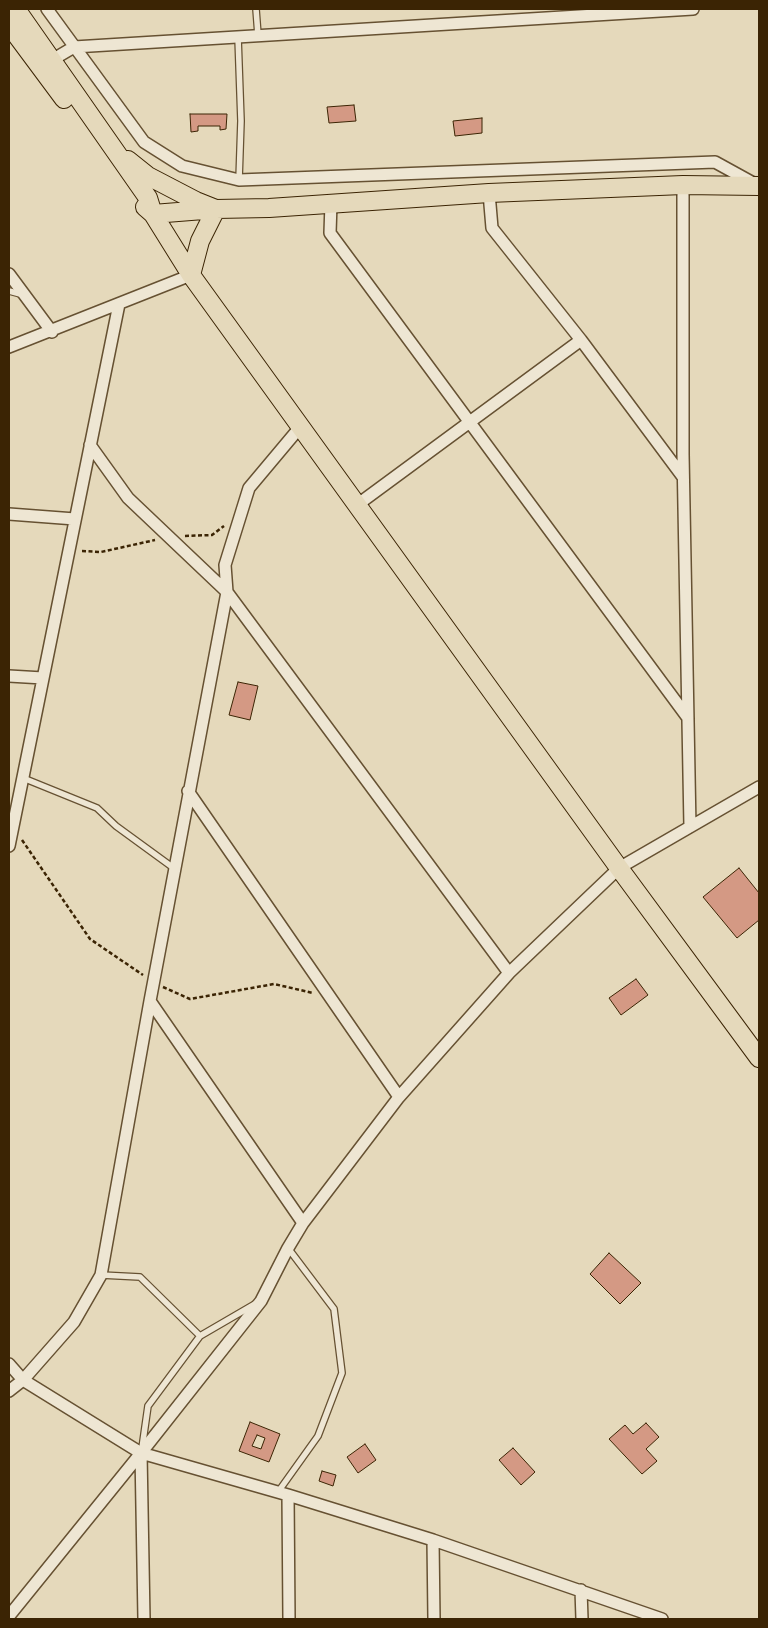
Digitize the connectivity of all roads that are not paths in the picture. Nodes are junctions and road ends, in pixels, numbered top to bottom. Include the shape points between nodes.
1 (16, 9) edge
2 (47, 9) edge
3 (256, 9) edge
4 (693, 9) edge
5 (9, 25) edge
6 (258, 35) junction
7 (238, 37) junction
8 (74, 47) junction
9 (46, 63) junction
10 (109, 143) junction
11 (239, 180) junction
12 (683, 185) junction
13 (759, 186) edge
14 (489, 193) junction
15 (331, 203) junction
16 (216, 209) junction
17 (153, 214) junction
18 (9, 274) edge
19 (191, 275) junction
20 (9, 291) edge
21 (25, 296) junction
22 (119, 304) junction
23 (52, 332) junction
24 (581, 340) junction
25 (9, 347) edge
26 (469, 422) junction
27 (301, 426) junction
28 (90, 445) junction
29 (683, 477) junction
30 (357, 505) junction
31 (9, 514) edge
32 (75, 519) junction
33 (227, 592) junction
34 (9, 676) edge
35 (43, 678) junction
36 (688, 718) junction
37 (23, 778) junction
38 (759, 787) edge
39 (188, 791) junction
40 (690, 827) junction
41 (9, 846) edge
42 (619, 868) junction
43 (175, 869) junction
44 (509, 974) junction
45 (150, 1001) junction
46 (759, 1058) edge
47 (399, 1097) junction
48 (302, 1223) junction
49 (288, 1248) junction
50 (101, 1275) junction
51 (261, 1301) junction
52 (200, 1336) junction
53 (9, 1364) edge
54 (24, 1380) junction
55 (9, 1390) edge
56 (141, 1453) junction
57 (283, 1493) junction
58 (433, 1540) junction
59 (581, 1590) junction
60 (9, 1616) edge
61 (144, 1619) edge
62 (289, 1619) edge
63 (434, 1619) edge
64 (582, 1619) edge
65 (662, 1619) edge

1 - 9 main road
2 - 8 street
3 - 6 lane
4 - 6 street
5 - 9 main road
6 - 7 street
7 - 8 street
7 - 11 lane
8 - 9 street
8 - 11 street via 144,142 182,166
9 - 10 main road
9 - 17 main road via 140,203
10 - 16 main road via 148,176
10 - 17 main road via 148,198
11 - 13 street via 715,162
12 - 13 main road
12 - 14 main road
12 - 29 street
14 - 15 main road
14 - 24 street via 492,228
15 - 16 main road
15 - 26 street via 330,233
16 - 17 main road
16 - 19 main road via 200,241
17 - 19 main road
18 - 21 street
19 - 22 street
19 - 27 main road
20 - 21 lane
21 - 23 street
22 - 23 street
22 - 28 street
23 - 25 street
24 - 26 street
24 - 29 street
26 - 30 street
26 - 36 street
27 - 30 main road
27 - 33 street via 249,488 225,565
28 - 32 street
28 - 33 street via 128,498
29 - 36 street
30 - 42 main road
31 - 32 street
32 - 35 street
33 - 39 street
33 - 44 street
34 - 35 street
35 - 37 street
36 - 40 street
37 - 41 street
37 - 43 lane via 97,808
38 - 40 street
39 - 43 street
39 - 47 street
40 - 42 street
42 - 44 street
42 - 46 main road
43 - 45 street
44 - 47 street
45 - 48 street
45 - 50 street
47 - 48 street
48 - 49 street
49 - 51 street
49 - 57 lane via 334,1309 342,1373 318,1436
50 - 52 lane via 140,1277
50 - 54 street via 74,1322
51 - 52 lane
51 - 56 street
52 - 56 lane via 148,1406
53 - 54 street
54 - 55 street
54 - 56 street
56 - 57 street
56 - 60 street
56 - 61 street
57 - 58 street
57 - 62 street
58 - 59 street
58 - 63 street
59 - 64 street
59 - 65 street

